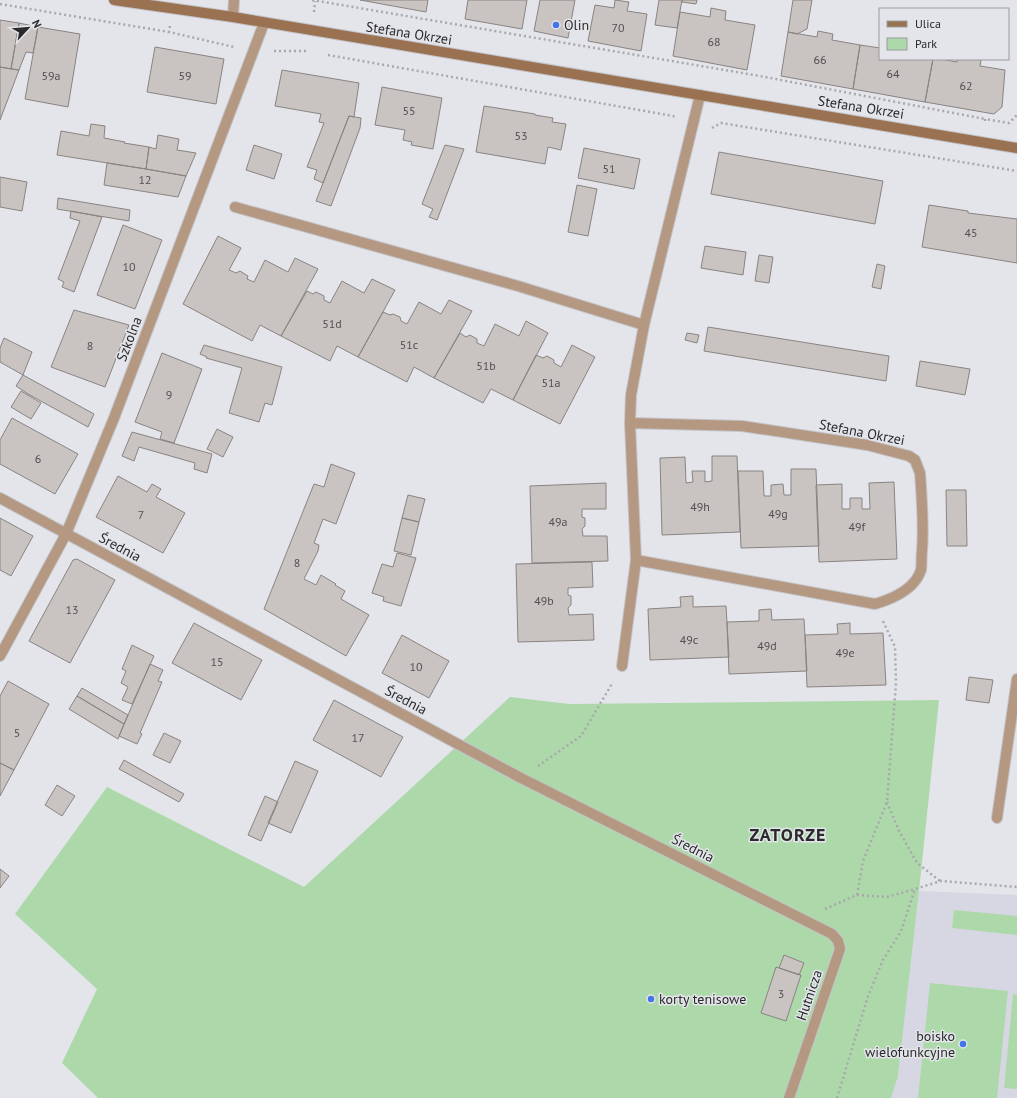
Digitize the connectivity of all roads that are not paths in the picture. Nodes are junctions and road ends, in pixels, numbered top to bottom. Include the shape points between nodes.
1 (114, 0) edge
2 (234, 0) edge
3 (233, 17) junction
4 (264, 23) junction
5 (700, 95) junction
6 (1017, 148) edge
7 (235, 207) dead end
8 (644, 325) junction
9 (630, 423) junction
10 (0, 498) edge
11 (66, 534) junction
12 (636, 560) junction
13 (0, 656) edge
14 (622, 666) road end
15 (1017, 679) edge
16 (997, 818) dead end
17 (803, 918) joint
18 (789, 1098) edge

1 - 3 street, Stefana Okrzei
2 - 3 street
3 - 4 street, Stefana Okrzei
4 - 5 street, Stefana Okrzei
4 - 11 street, Szkolna via 117,411
5 - 6 street, Stefana Okrzei
5 - 8 street
7 - 8 street via 518,286
8 - 9 street via 631,395
9 - 12 street
9 - 12 street, Stefana Okrzei via 742,426 903,453 915,460 920,473 924,526 920,570 914,581 891,599 875,604
10 - 11 street, Średnia
11 - 13 street, Szkolna
11 - 17 street, Średnia via 521,778
12 - 14 street
15 - 16 street
17 - 18 street, Hutnicza via 832,934 840,949

